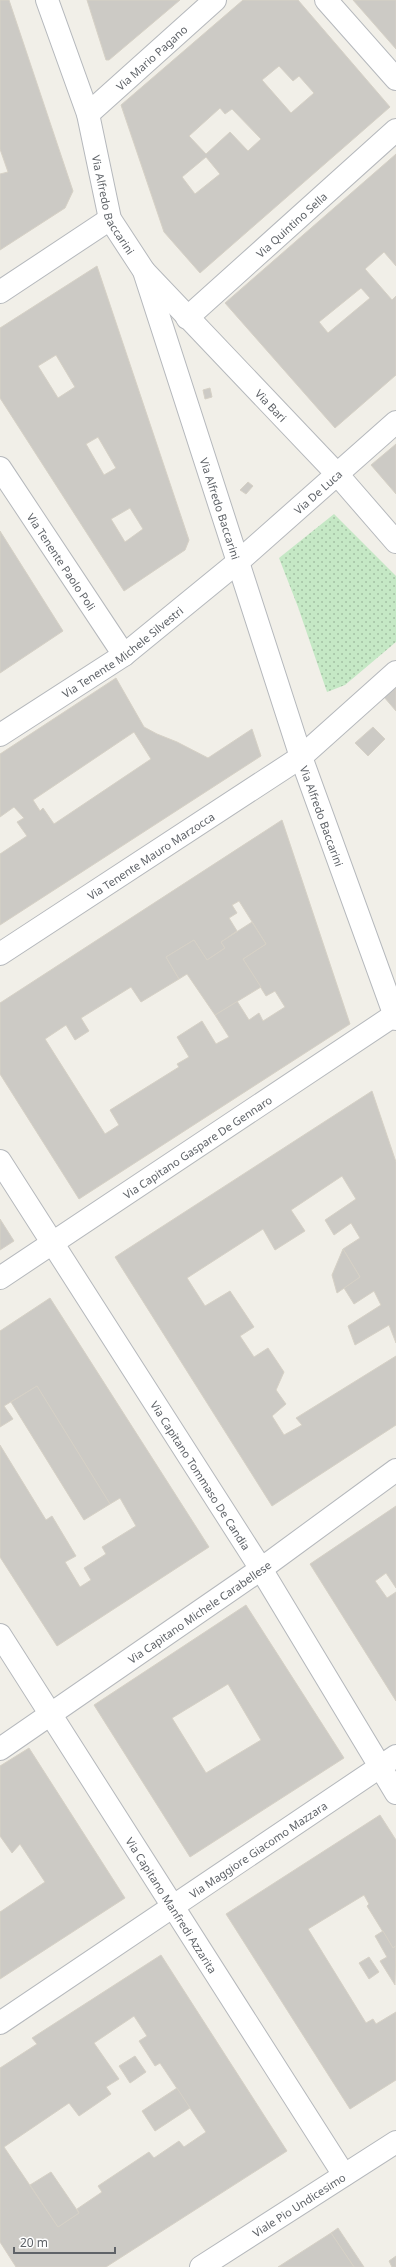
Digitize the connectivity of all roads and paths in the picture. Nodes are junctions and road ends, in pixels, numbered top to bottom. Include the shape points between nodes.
1 (47, 0) edge
2 (214, 0) edge
3 (326, 0) edge
4 (396, 79) edge
5 (88, 114) junction
6 (396, 130) edge
7 (110, 219) junction
8 (144, 271) junction
9 (0, 292) edge
10 (187, 318) junction
11 (396, 422) edge
12 (0, 468) edge
13 (337, 474) junction
14 (396, 542) edge
15 (239, 561) junction
16 (124, 655) junction
17 (396, 672) edge
18 (0, 735) edge
19 (300, 757) junction
20 (0, 954) edge
21 (396, 1016) edge
22 (0, 1161) edge
23 (53, 1243) junction
24 (0, 1278) edge
25 (396, 1470) edge
26 (261, 1569) junction
27 (0, 1635) edge
28 (52, 1714) junction
29 (0, 1749) edge
30 (388, 1761) edge
31 (396, 1793) edge
32 (172, 1907) junction
33 (0, 2023) edge
34 (396, 2142) edge
35 (344, 2175) junction
36 (201, 2267) edge

1 - 5 street, Via Alfredo Baccarini
2 - 5 street, Via Mario Pagano
3 - 4 street
5 - 7 street, Via Alfredo Baccarini
6 - 10 street, Via Quintino Sella
7 - 8 street, Via Alfredo Baccarini
7 - 9 street
8 - 10 street, Via Bari
8 - 15 street, Via Alfredo Baccarini
10 - 13 street, Via Bari
11 - 13 street, Via De Luca
12 - 16 street, Via Tenente Paolo Poli
13 - 14 street, Via Bari
13 - 15 street, Via De Luca
15 - 16 street, Via Tenente Michele Silvestri
15 - 19 street, Via Alfredo Baccarini
16 - 18 street, Via Tenente Michele Silvestri
17 - 19 street, Via Tenente Mauro Marzocca
19 - 20 street, Via Tenente Mauro Marzocca
19 - 21 street, Via Alfredo Baccarini
21 - 23 street, Via Capitano Gaspare De Gennaro
22 - 23 street, Via Capitano Tommaso De Candia
23 - 24 street, Via Capitano Gaspare De Gennaro
23 - 26 street, Via Capitano Tommaso De Candia
25 - 26 street, Via Capitano Michele Carabellese
26 - 28 street, Via Capitano Michele Carabellese
26 - 30 street, Via Capitano Tommaso De Candia
27 - 28 street, Via Capitano Manfredi Azzarita
28 - 29 street, Via Capitano Michele Carabellese
28 - 32 street, Via Capitano Manfredi Azzarita
30 - 31 street, Via Capitano Tommaso De Candia
30 - 32 street, Via Maggiore Giacomo Mazzara
32 - 33 street, Via Maggiore Giacomo Mazzara
32 - 35 street, Via Capitano Manfredi Azzarita
34 - 35 street, Viale Pio Undicesimo
35 - 36 street, Viale Pio Undicesimo

